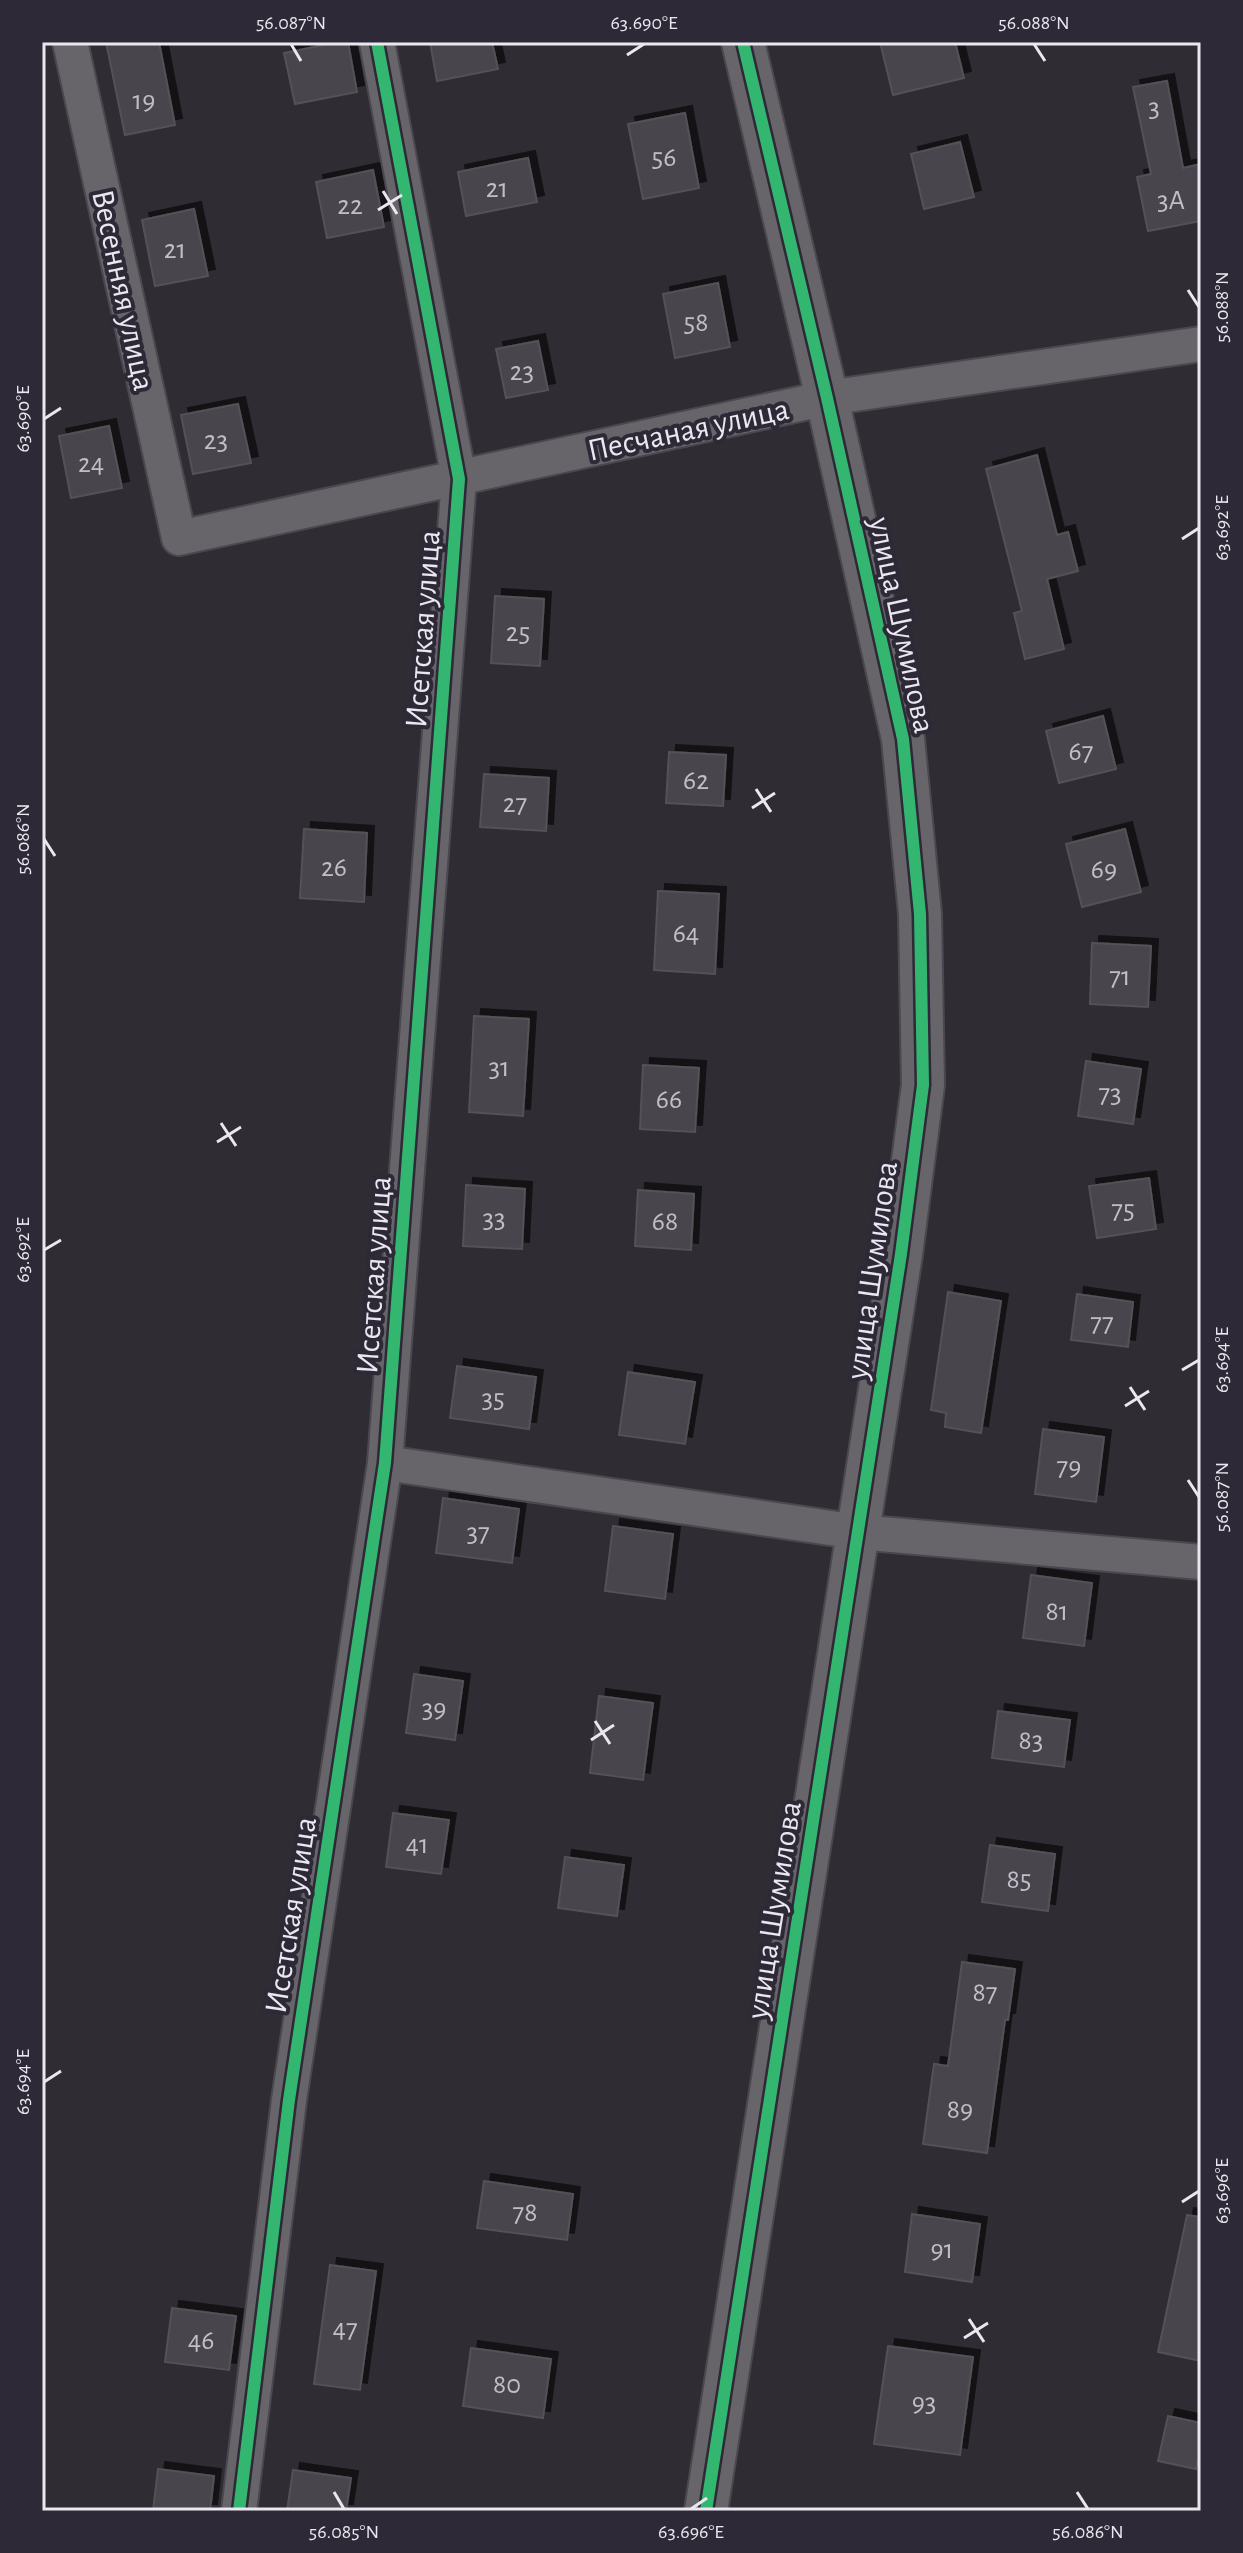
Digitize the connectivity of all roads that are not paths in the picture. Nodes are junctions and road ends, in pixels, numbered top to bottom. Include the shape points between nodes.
1 (70, 42) edge
2 (377, 42) edge
3 (743, 42) edge
4 (1201, 344) edge
5 (827, 398) junction
6 (459, 479) junction
7 (179, 538) joint
8 (385, 1463) junction
9 (858, 1532) junction
10 (1201, 1562) edge
11 (239, 2511) edge
12 (706, 2511) edge

1 - 7 street, Весенняя улица
2 - 6 street, Исетская улица
3 - 5 street, улица Шумилова
4 - 5 street, Песчаная улица
5 - 6 street, Песчаная улица
5 - 9 street, улица Шумилова via 903,739 920,914 923,1085
6 - 7 street, Песчаная улица
6 - 8 street, Исетская улица
8 - 9 street
8 - 11 street, Исетская улица via 289,2100
9 - 10 street
9 - 12 street, улица Шумилова

